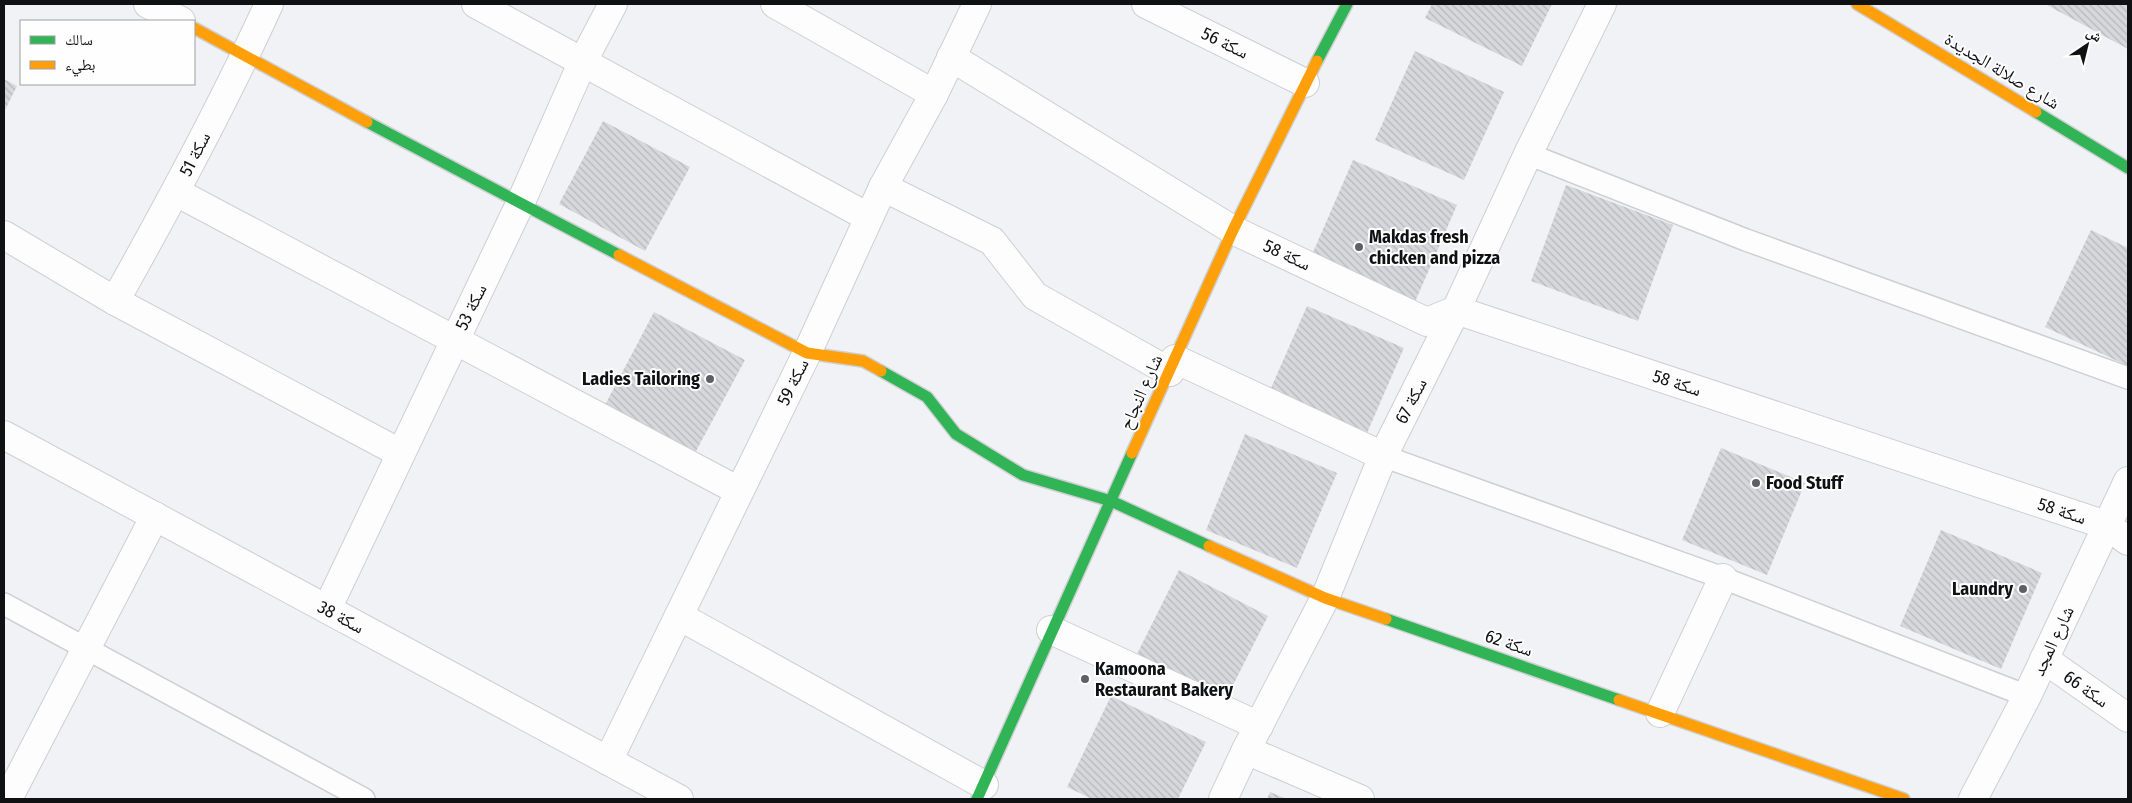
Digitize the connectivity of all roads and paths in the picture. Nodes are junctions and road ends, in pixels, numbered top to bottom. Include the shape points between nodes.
1 (148, 4) edge
2 (269, 4) edge
3 (476, 4) edge
4 (613, 4) edge
5 (775, 4) edge
6 (977, 4) edge
7 (1146, 4) edge
8 (1347, 4) edge
9 (1602, 4) edge
10 (1857, 4) edge
11 (179, 20) edge
12 (195, 29) edge
13 (245, 56) junction
14 (952, 57) junction
15 (583, 61) junction
16 (1305, 83) junction
17 (934, 94) junction
18 (1528, 154) junction
19 (2128, 168) edge
20 (882, 187) junction
21 (176, 192) junction
22 (520, 204) junction
23 (868, 216) junction
24 (1234, 230) junction
25 (4, 235) edge
26 (115, 301) junction
27 (1456, 310) junction
28 (455, 340) junction
29 (807, 353) junction
30 (1172, 365) junction
31 (2128, 378) edge
32 (4, 435) edge
33 (400, 453) junction
34 (1383, 456) junction
35 (2128, 481) edge
36 (740, 491) junction
37 (1111, 501) junction
38 (155, 516) junction
39 (2106, 525) junction
40 (2128, 541) edge
41 (1723, 578) junction
42 (1325, 598) junction
43 (4, 604) edge
44 (326, 609) junction
45 (679, 616) junction
46 (1052, 630) junction
47 (86, 649) junction
48 (2044, 659) junction
49 (2027, 696) junction
50 (1660, 713) junction
51 (2128, 718) edge
52 (1259, 726) junction
53 (1246, 750) junction
54 (608, 761) junction
55 (14, 792) edge
56 (980, 792) edge
57 (1983, 795) edge
58 (364, 799) edge
59 (679, 799) edge
60 (1223, 799) edge
61 (1360, 799) edge
62 (1904, 799) edge

1 - 11 street
2 - 13 street, سكة 51
3 - 15 street
4 - 15 street, سكة 53
5 - 17 street
6 - 14 street, سكة 59
7 - 16 street, سكة 56
8 - 16 street, شارع النجاح
9 - 18 street, سكة 67
10 - 19 street, شارع صلالة الجديدة
12 - 13 street, سكة 62
13 - 21 street, سكة 51
13 - 22 street, سكة 62
14 - 17 street, سكة 59
14 - 24 street, سكة 58
15 - 22 street, سكة 53
15 - 23 street
16 - 24 street, شارع النجاح
17 - 20 street, سكة 59
18 - 27 street, سكة 67
18 - 31 lane via 1746,240
20 - 23 street, سكة 59
20 - 30 street via 992,241 1035,296
21 - 26 street, سكة 51
21 - 28 street
22 - 28 street, سكة 53
22 - 29 street, سكة 62
23 - 29 street, سكة 59
24 - 27 street, سكة 58 via 1427,322
24 - 30 street, شارع النجاح
25 - 26 street
26 - 33 street
27 - 34 street, سكة 67
27 - 39 street, سكة 58
28 - 33 street, سكة 53
28 - 36 street
29 - 36 street, سكة 59
29 - 37 street, سكة 62 via 863,361 927,397 956,434 1023,475
30 - 34 street
30 - 37 street, شارع النجاح
32 - 38 street, سكة 38
33 - 44 street, سكة 53
34 - 41 lane
34 - 42 street, سكة 67
35 - 39 street, شارع المجد
36 - 45 street, سكة 59
37 - 42 street, سكة 62
37 - 46 street, شارع النجاح
38 - 44 street, سكة 38
38 - 47 street
39 - 40 street, سكة 58
39 - 48 street, شارع المجد
41 - 49 lane
41 - 50 street
42 - 50 street, سكة 62
42 - 52 street, سكة 67
43 - 47 lane
44 - 54 street, سكة 38
45 - 54 street, سكة 59
45 - 56 street
46 - 52 street
46 - 56 street, شارع النجاح
47 - 55 street
47 - 58 lane
48 - 49 street, شارع المجد
48 - 51 street, سكة 66
49 - 57 street, شارع المجد
50 - 62 street, سكة 62
52 - 53 street, سكة 67
53 - 60 street, سكة 67
53 - 61 street
54 - 59 street, سكة 38

